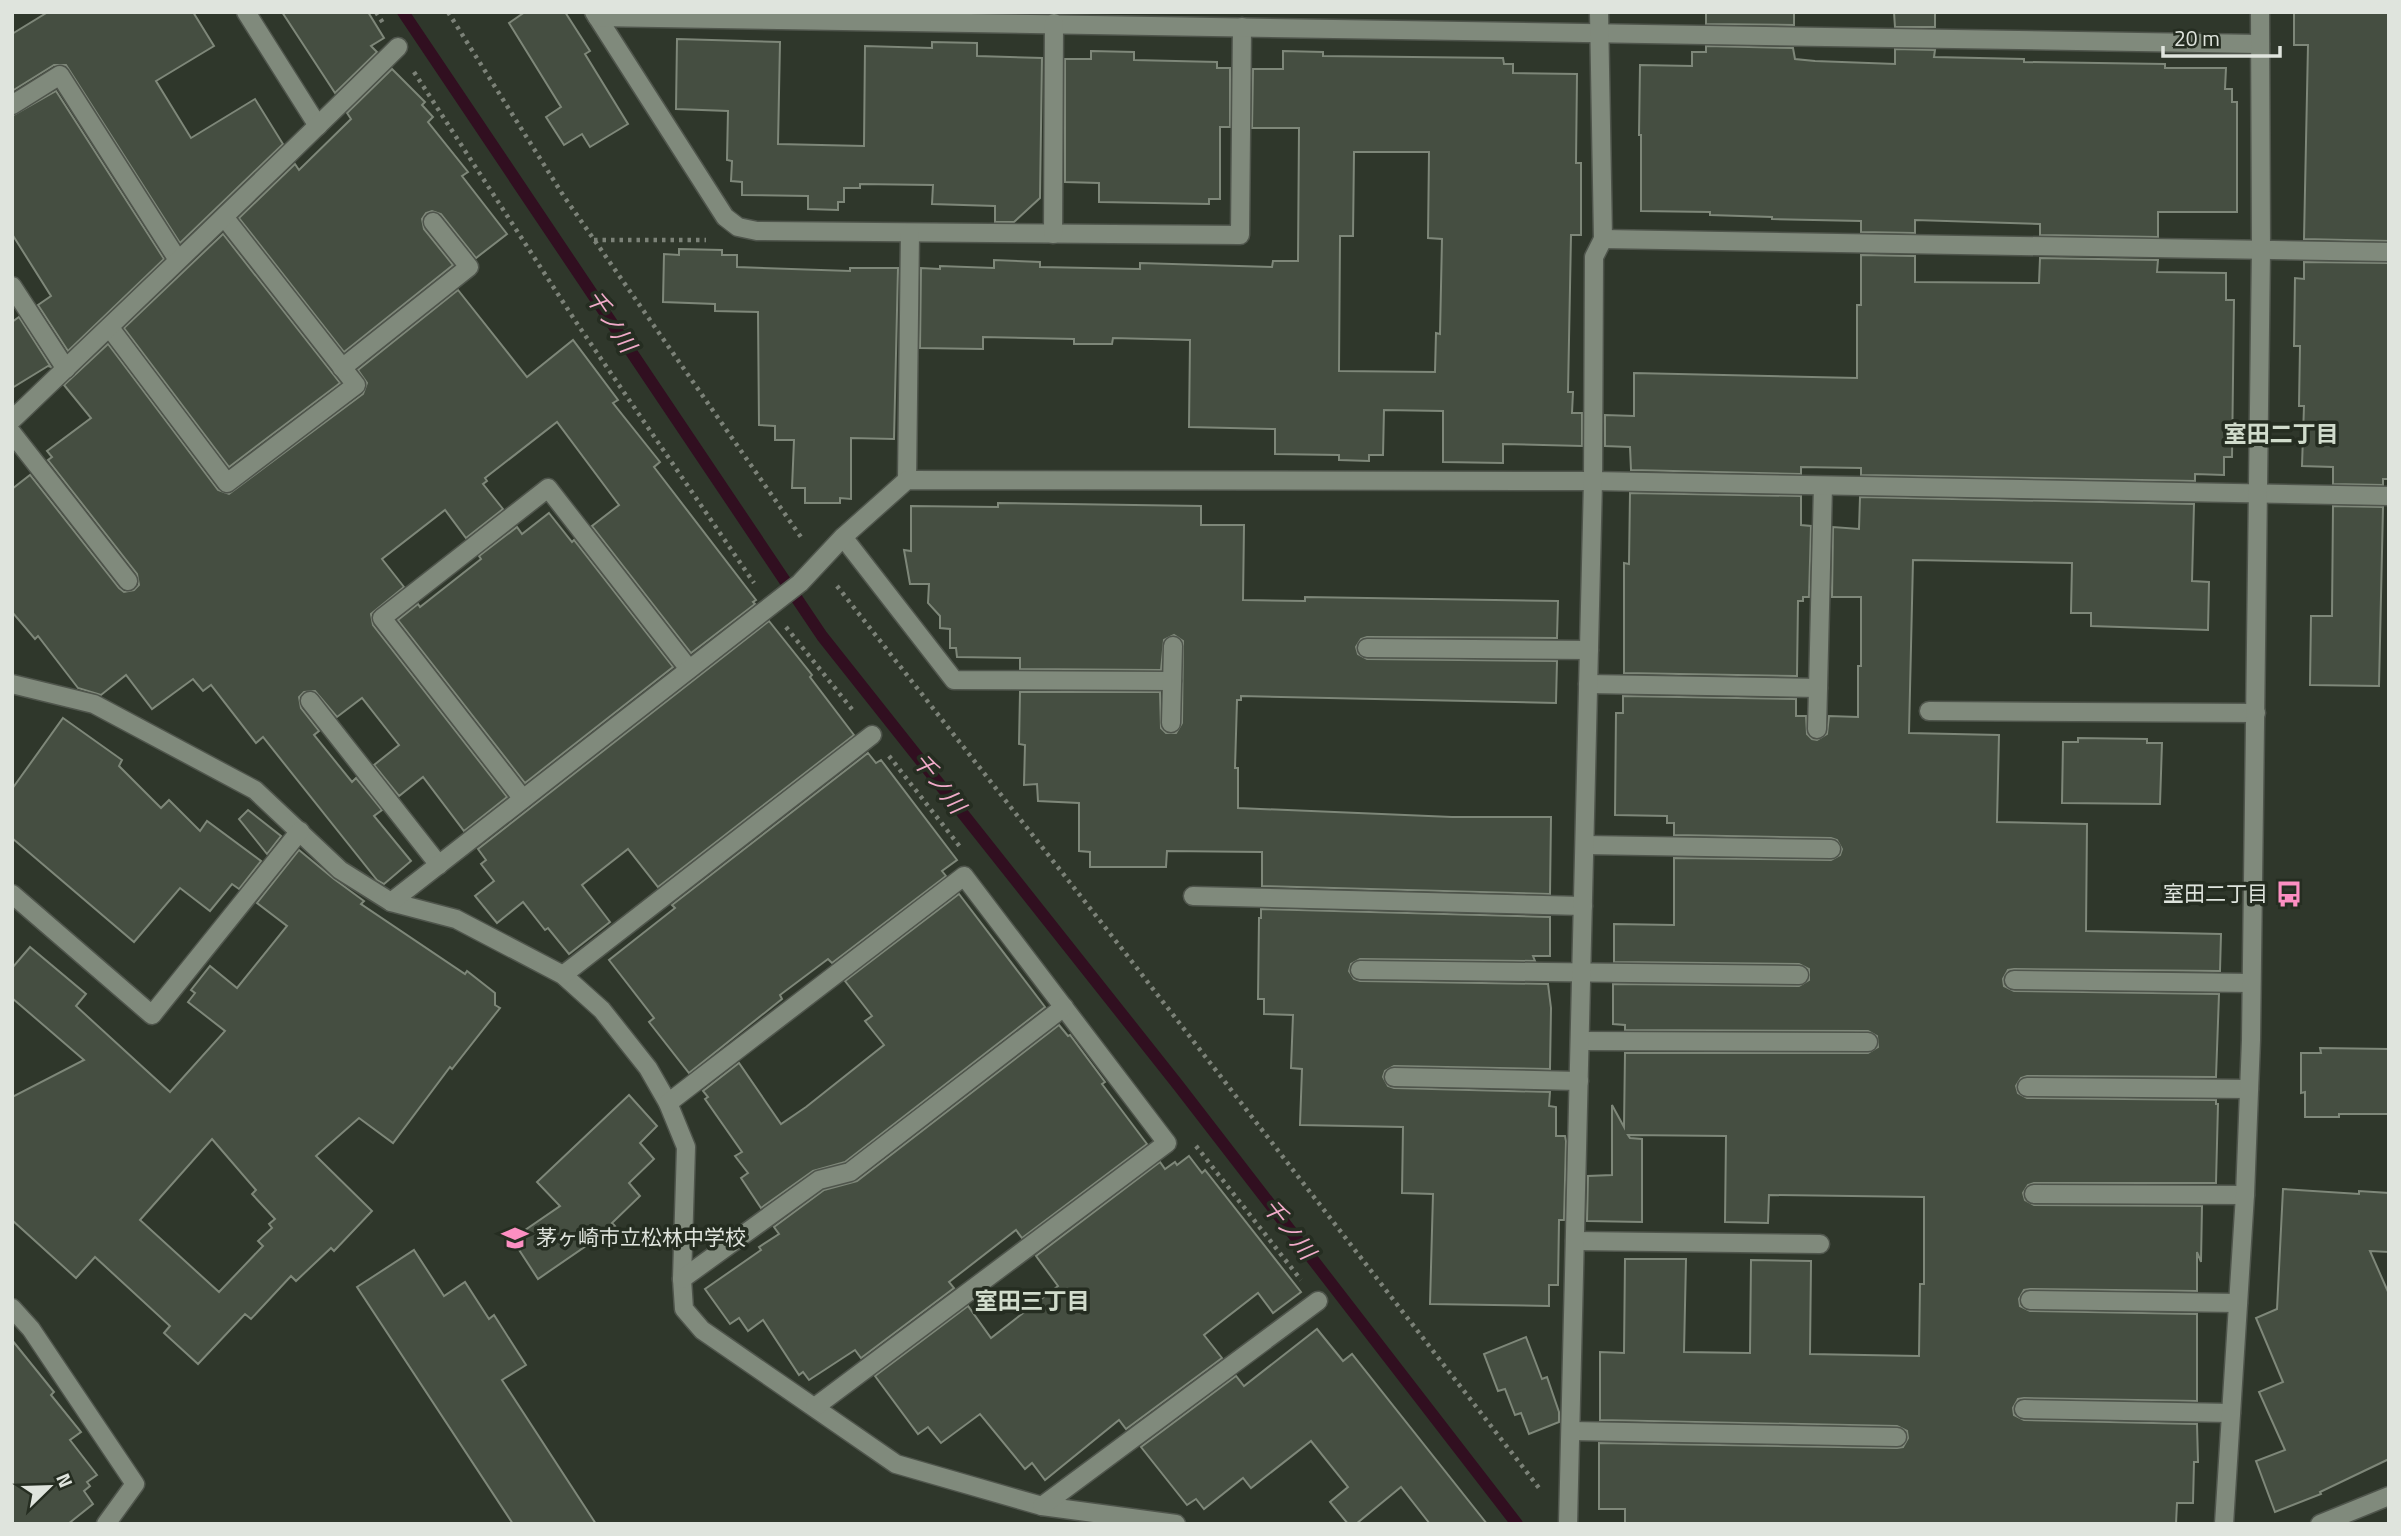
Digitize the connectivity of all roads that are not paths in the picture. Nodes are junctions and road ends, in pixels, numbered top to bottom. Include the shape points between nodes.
1 (246, 12) edge
2 (1599, 12) edge
3 (2260, 12) edge
4 (596, 15) edge
5 (996, 17) edge
6 (1121, 18) edge
7 (1054, 23) junction
8 (1242, 27) junction
9 (1599, 33) junction
10 (2260, 44) junction
11 (398, 47) road end
12 (12, 106) edge
13 (317, 126) junction
14 (225, 218) junction
15 (433, 222) dead end
16 (910, 233) junction
17 (1053, 234) junction
18 (1604, 239) junction
19 (2261, 249) junction
20 (2389, 252) edge
21 (178, 260) junction
22 (12, 286) edge
23 (110, 328) junction
24 (342, 368) junction
25 (66, 369) junction
26 (12, 420) edge
27 (12, 433) edge
28 (906, 480) junction
29 (1593, 481) junction
30 (1823, 486) junction
31 (2259, 495) junction
32 (2389, 496) edge
33 (843, 537) junction
34 (128, 580) dead end
35 (1172, 646) dead end
36 (1367, 648) dead end
37 (1589, 650) junction
38 (689, 669) junction
39 (1172, 681) junction
40 (12, 684) edge
41 (1588, 684) junction
42 (1818, 688) junction
43 (310, 701) dead end
44 (1929, 711) dead end
45 (2256, 713) junction
46 (1171, 723) dead end
47 (1816, 729) dead end
48 (872, 735) road end
49 (523, 799) junction
50 (300, 831) junction
51 (1585, 845) junction
52 (1831, 849) dead end
53 (439, 864) junction
54 (12, 894) edge
55 (1193, 896) dead end
56 (391, 902) junction
57 (1583, 906) junction
58 (1360, 970) dead end
59 (1581, 973) junction
60 (563, 975) junction
61 (1799, 975) dead end
62 (2014, 979) dead end
63 (2251, 984) junction
64 (1064, 1007) junction
65 (1580, 1041) junction
66 (1868, 1042) dead end
67 (1394, 1077) dead end
68 (1579, 1081) junction
69 (2027, 1087) dead end
70 (2249, 1089) junction
71 (668, 1103) junction
72 (2034, 1194) dead end
73 (2245, 1195) junction
74 (1575, 1241) junction
75 (1820, 1244) dead end
76 (682, 1279) junction
77 (2030, 1300) dead end
78 (1318, 1301) road end
79 (2238, 1303) junction
80 (12, 1308) edge
81 (815, 1407) junction
82 (2024, 1409) dead end
83 (2231, 1413) junction
84 (1571, 1431) junction
85 (1897, 1437) dead end
86 (2387, 1502) edge
87 (1042, 1506) junction
88 (106, 1524) edge
89 (1176, 1524) edge
90 (1568, 1524) edge
91 (2224, 1524) edge
92 (2320, 1524) edge

1 - 13 street
2 - 9 street
3 - 10 street
4 - 5 street
4 - 16 street via 725,217 738,227 757,232
5 - 7 street
6 - 7 street
6 - 8 street
7 - 17 street
8 - 9 street
8 - 17 street via 1240,234
9 - 10 street
9 - 18 street
10 - 19 street
11 - 13 street
12 - 21 street via 60,75
13 - 14 street
14 - 21 street
14 - 24 street
15 - 24 street via 468,267
16 - 17 street
16 - 28 street
18 - 19 street
18 - 29 street via 1594,257
19 - 20 street
19 - 31 street
21 - 23 street
22 - 25 street
23 - 24 street via 227,483 356,385
23 - 25 street
25 - 26 street
27 - 34 street
28 - 29 street
28 - 33 street
29 - 30 street
29 - 37 street
30 - 31 street
30 - 42 street
31 - 32 street
31 - 45 street
33 - 38 street via 800,583
33 - 39 street via 954,680
35 - 39 street
36 - 37 street
37 - 41 street
38 - 49 street
38 - 49 street via 548,488 382,618
39 - 46 street
40 - 50 street via 93,704 255,790
41 - 42 street
41 - 51 street
42 - 47 street
43 - 53 street
44 - 45 street
45 - 63 street
48 - 60 street
49 - 53 street
50 - 54 street via 152,1015
50 - 56 street via 340,870
51 - 52 street
51 - 57 street
53 - 56 street
55 - 57 street
56 - 60 street via 456,919
57 - 59 street
58 - 59 street
59 - 61 street
59 - 65 street
60 - 71 street via 602,1010 648,1068
62 - 63 street
63 - 70 street
64 - 71 street via 964,876
64 - 76 street via 850,1172 819,1180
64 - 81 street via 1167,1143
65 - 66 street
65 - 68 street
67 - 68 street
68 - 74 street
69 - 70 street
70 - 73 street
71 - 76 street via 686,1147
72 - 73 street
73 - 79 street
74 - 75 street
74 - 84 street
76 - 81 street via 684,1309 702,1330
77 - 79 street
78 - 87 street
79 - 83 street
80 - 88 street via 31,1329 135,1484
81 - 87 street via 896,1464
82 - 83 street
83 - 91 street
84 - 85 street
84 - 90 street
86 - 92 street
87 - 89 street

